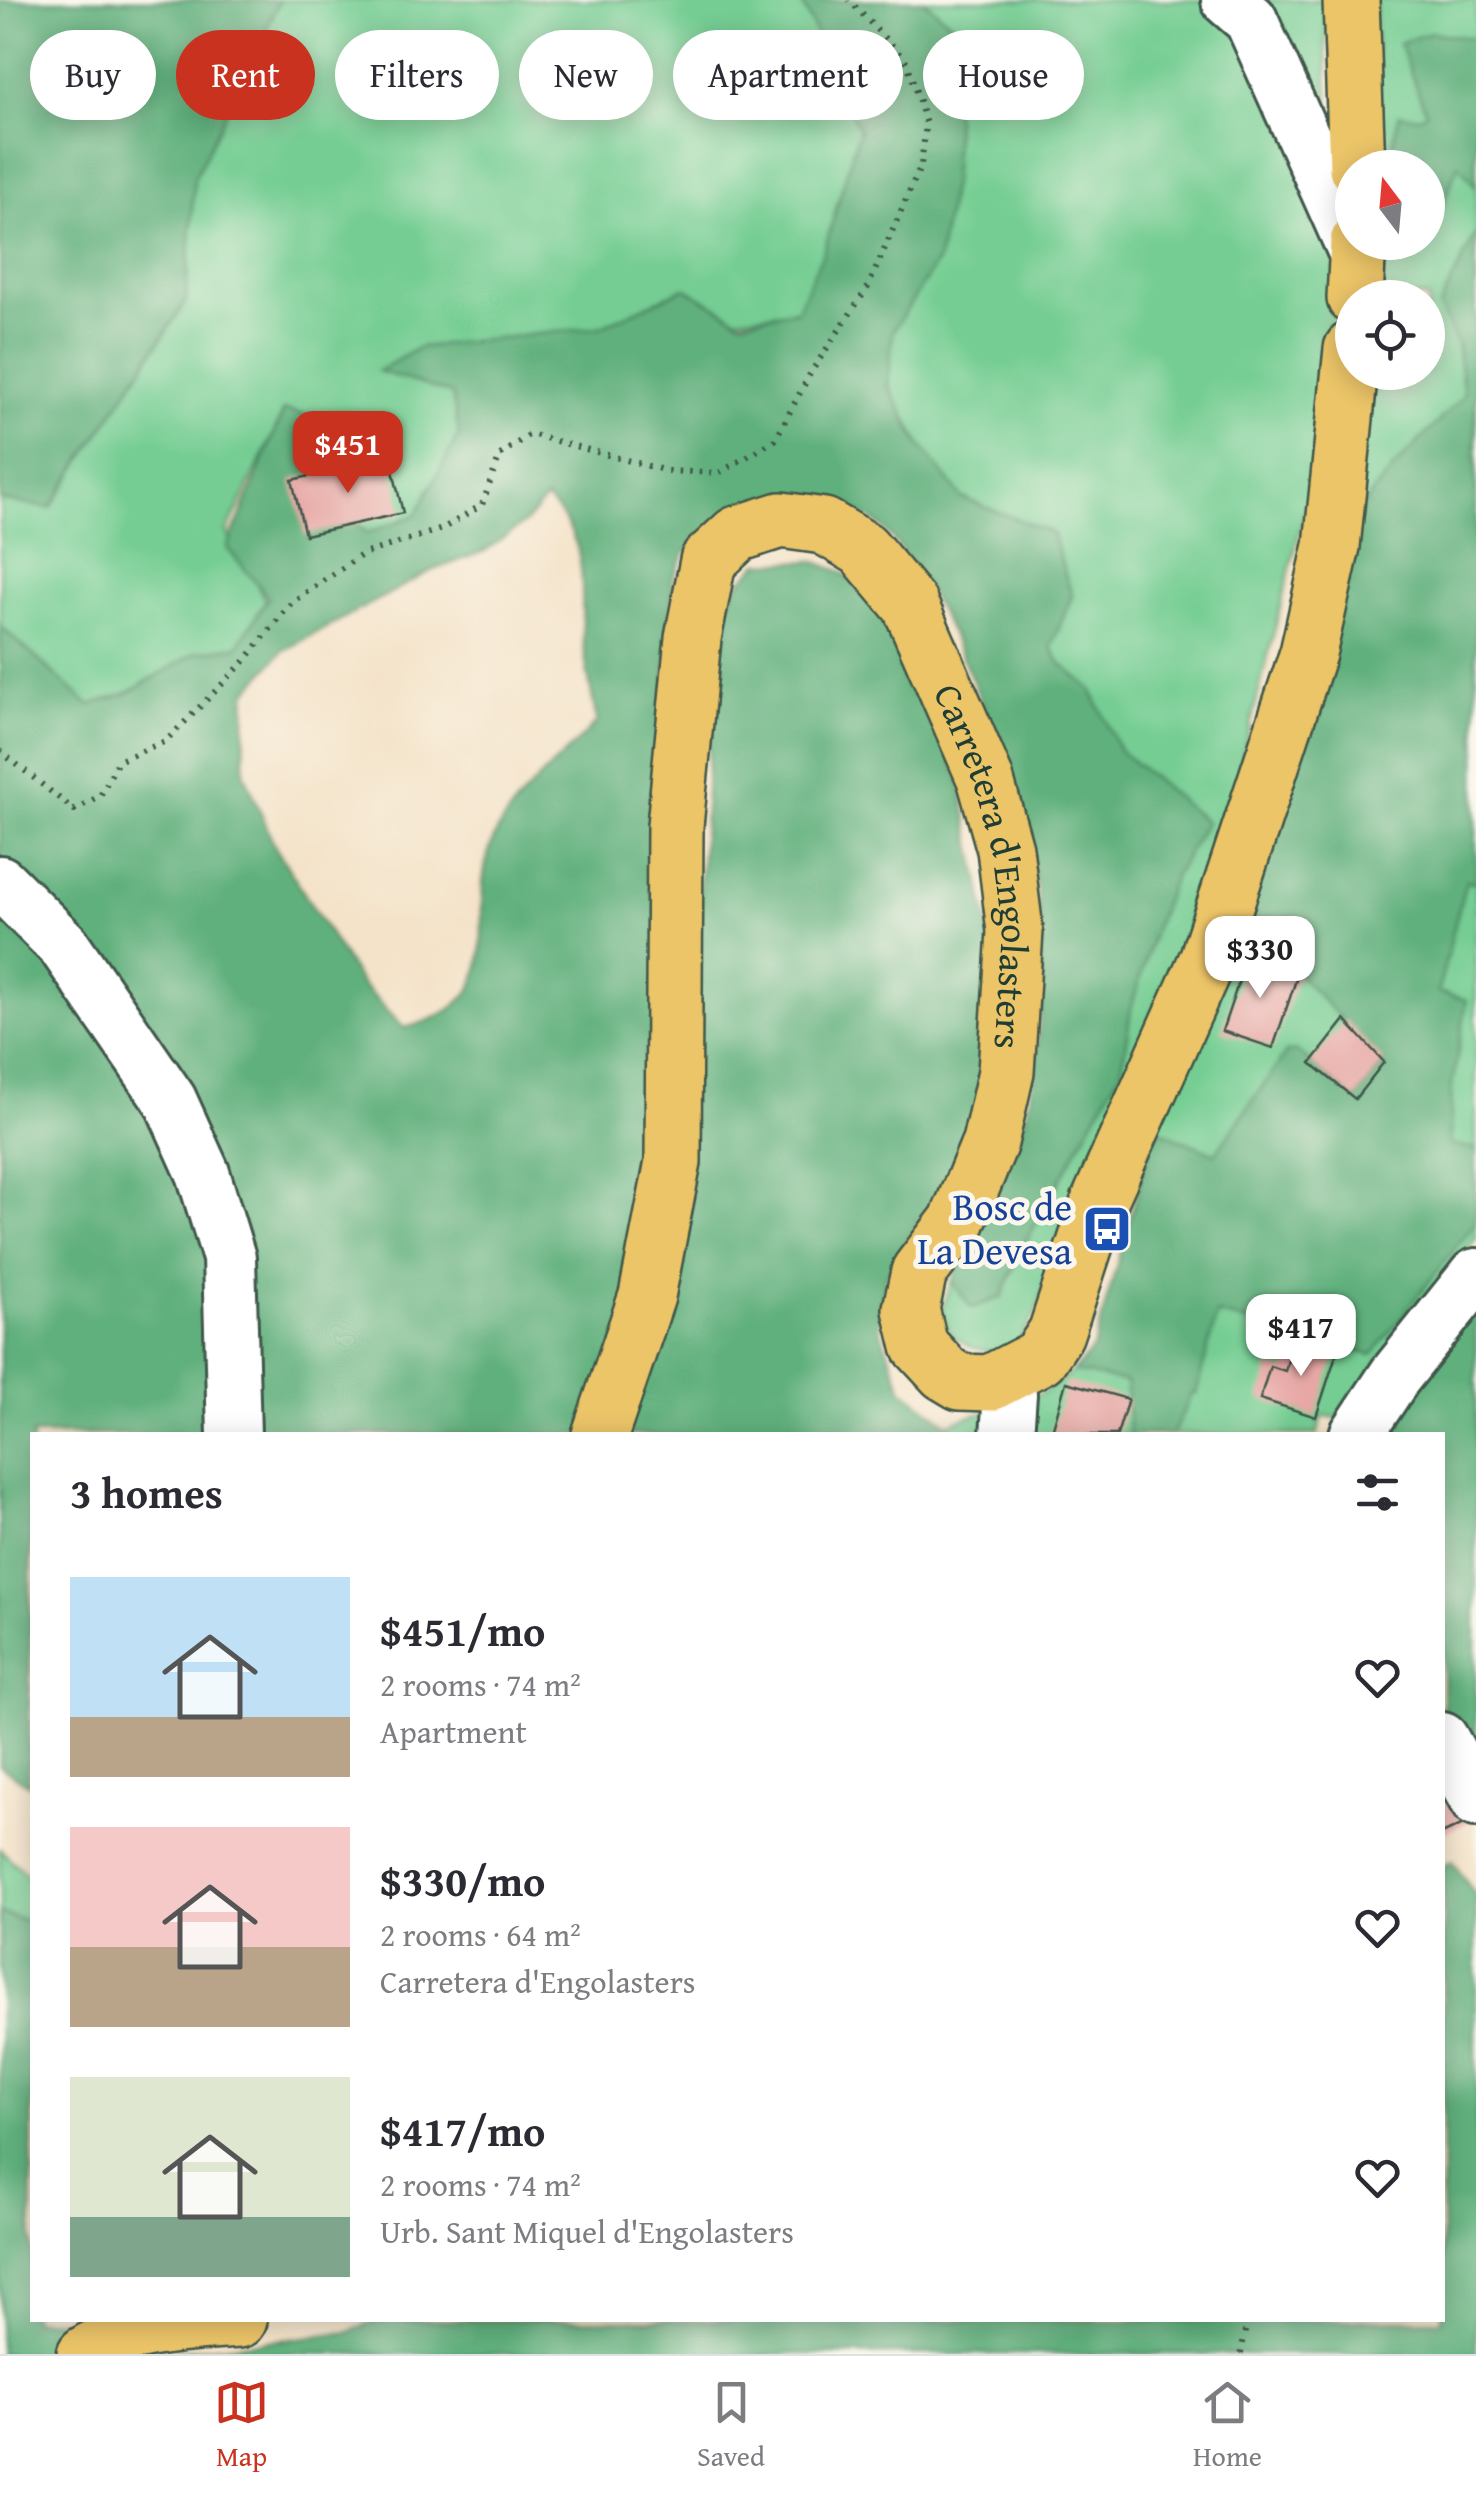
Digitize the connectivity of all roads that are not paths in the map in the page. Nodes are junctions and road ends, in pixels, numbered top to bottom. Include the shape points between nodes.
1 (1228, 0) edge
2 (1351, 0) edge
3 (1356, 150) edge
4 (1357, 266) edge
5 (1348, 390) edge
6 (0, 882) edge
7 (1476, 1276) edge
8 (1004, 1378) junction
9 (234, 1432) edge
10 (601, 1432) edge
11 (1007, 1432) edge
12 (1358, 1432) edge
13 (1445, 1745) edge
14 (1476, 1800) edge
15 (212, 2322) edge
16 (85, 2354) edge

1 - 4 street via 1252,20
2 - 3 main road
5 - 8 main road via 1332,546 1276,760 1206,960 1099,1202 1056,1333 1040,1357
6 - 9 street via 76,962 170,1100 203,1173 229,1258
7 - 12 street
8 - 10 main road, Carretera d'Engolasters via 960,1382 945,1373 920,1346 911,1308 919,1272 957,1222 990,1142 1006,1072 1015,931 1004,849 985,778 910,605 863,549 824,526 782,520 738,534 708,561 693,638 675,826 673,1162 648,1296
8 - 11 street via 1010,1394
13 - 14 street
15 - 16 main road via 158,2326

